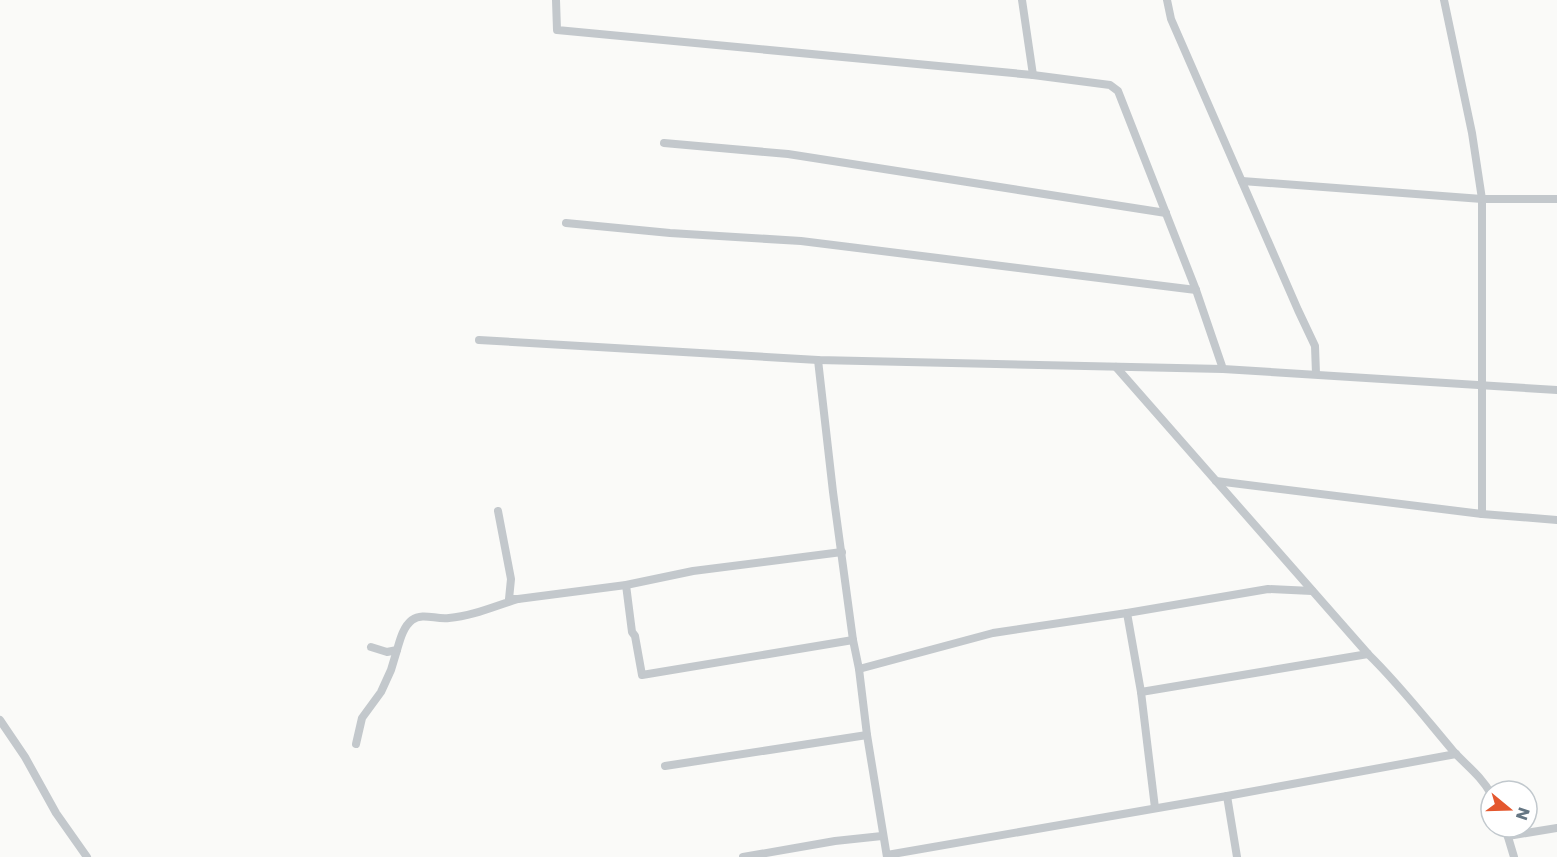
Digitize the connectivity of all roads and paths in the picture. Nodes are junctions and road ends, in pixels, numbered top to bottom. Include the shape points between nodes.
1 (556, 0) edge
2 (1022, 0) edge
3 (1167, 0) edge
4 (1444, 0) edge
5 (1033, 75) junction
6 (664, 142) dead end
7 (1242, 181) junction
8 (1482, 199) junction
9 (1557, 199) edge
10 (1166, 213) junction
11 (566, 223) dead end
12 (1196, 290) junction
13 (479, 340) dead end
14 (818, 360) junction
15 (1116, 368) junction
16 (1223, 369) junction
17 (1316, 374) junction
18 (1482, 385) junction
19 (1557, 390) edge
20 (1216, 482) junction
21 (498, 511) dead end
22 (1482, 514) junction
23 (1557, 520) edge
24 (842, 552) junction
25 (626, 585) junction
26 (1312, 591) junction
27 (518, 599) junction
28 (1127, 613) junction
29 (853, 640) junction
30 (371, 647) dead end
31 (397, 650) junction
32 (1368, 654) junction
33 (859, 669) junction
34 (1141, 692) junction
35 (0, 720) edge
36 (867, 735) junction
37 (356, 744) dead end
38 (1456, 754) junction
39 (665, 766) dead end
40 (1481, 779) edge
41 (1227, 796) junction
42 (1155, 808) junction
43 (1557, 828) edge
44 (1539, 831) edge
45 (882, 836) junction
46 (1509, 839) edge
47 (887, 856) edge
48 (87, 857) edge
49 (743, 857) edge
50 (1237, 857) edge
51 (1514, 857) edge

1 - 5 street via 557,30
2 - 5 street
3 - 7 street via 1171,19
4 - 8 street
5 - 10 street via 1110,85 1118,91
6 - 10 street via 788,154
7 - 8 street
7 - 17 street via 1315,346
8 - 9 street
8 - 18 street
10 - 12 street
11 - 12 street via 801,242
12 - 16 street
13 - 14 street
14 - 15 street
14 - 24 street
15 - 16 street
15 - 20 street
16 - 17 street
17 - 18 street
18 - 19 street
18 - 22 street
20 - 22 street
20 - 26 street
21 - 27 street via 511,579 509,599
22 - 23 street
24 - 25 street via 693,571
24 - 29 street
25 - 27 street
25 - 29 street via 642,675
26 - 28 street via 1268,589
26 - 32 street
27 - 31 street via 459,617 416,618 406,626
28 - 33 street via 993,633
28 - 34 street
29 - 33 street
30 - 31 street via 387,652
31 - 37 street via 381,692 362,718
32 - 34 street
32 - 38 street
33 - 36 street
34 - 42 street
35 - 48 street
36 - 39 street
36 - 45 street
38 - 40 street
38 - 41 street
41 - 42 street
41 - 50 street
42 - 47 street
43 - 44 street
45 - 47 street
45 - 49 street
46 - 51 street

